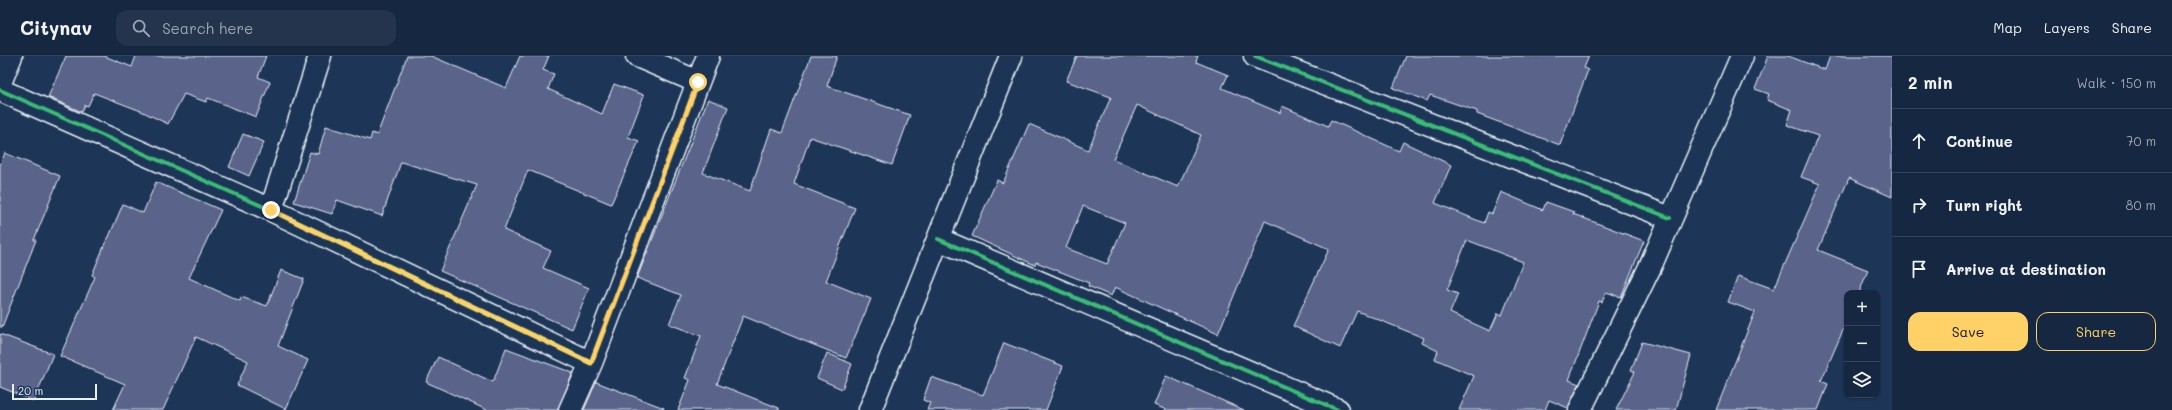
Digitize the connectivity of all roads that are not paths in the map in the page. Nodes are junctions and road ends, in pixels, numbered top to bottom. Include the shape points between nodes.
1 (11, 56) edge
2 (320, 56) edge
3 (637, 56) edge
4 (708, 56) edge
5 (1011, 56) edge
6 (1255, 56) edge
7 (1742, 56) edge
8 (698, 82) junction
9 (0, 83) edge
10 (0, 90) edge
11 (271, 210) junction
12 (1670, 218) junction
13 (938, 239) junction
14 (591, 363) junction
15 (570, 410) edge
16 (870, 410) edge
17 (1338, 410) edge
18 (1580, 410) edge

1 - 9 street
2 - 11 street
3 - 8 street
4 - 8 street
5 - 13 street
6 - 12 street
7 - 12 street
8 - 14 street
10 - 11 street
11 - 14 street
12 - 18 street via 1650,267
13 - 16 street
13 - 17 street
14 - 15 street

